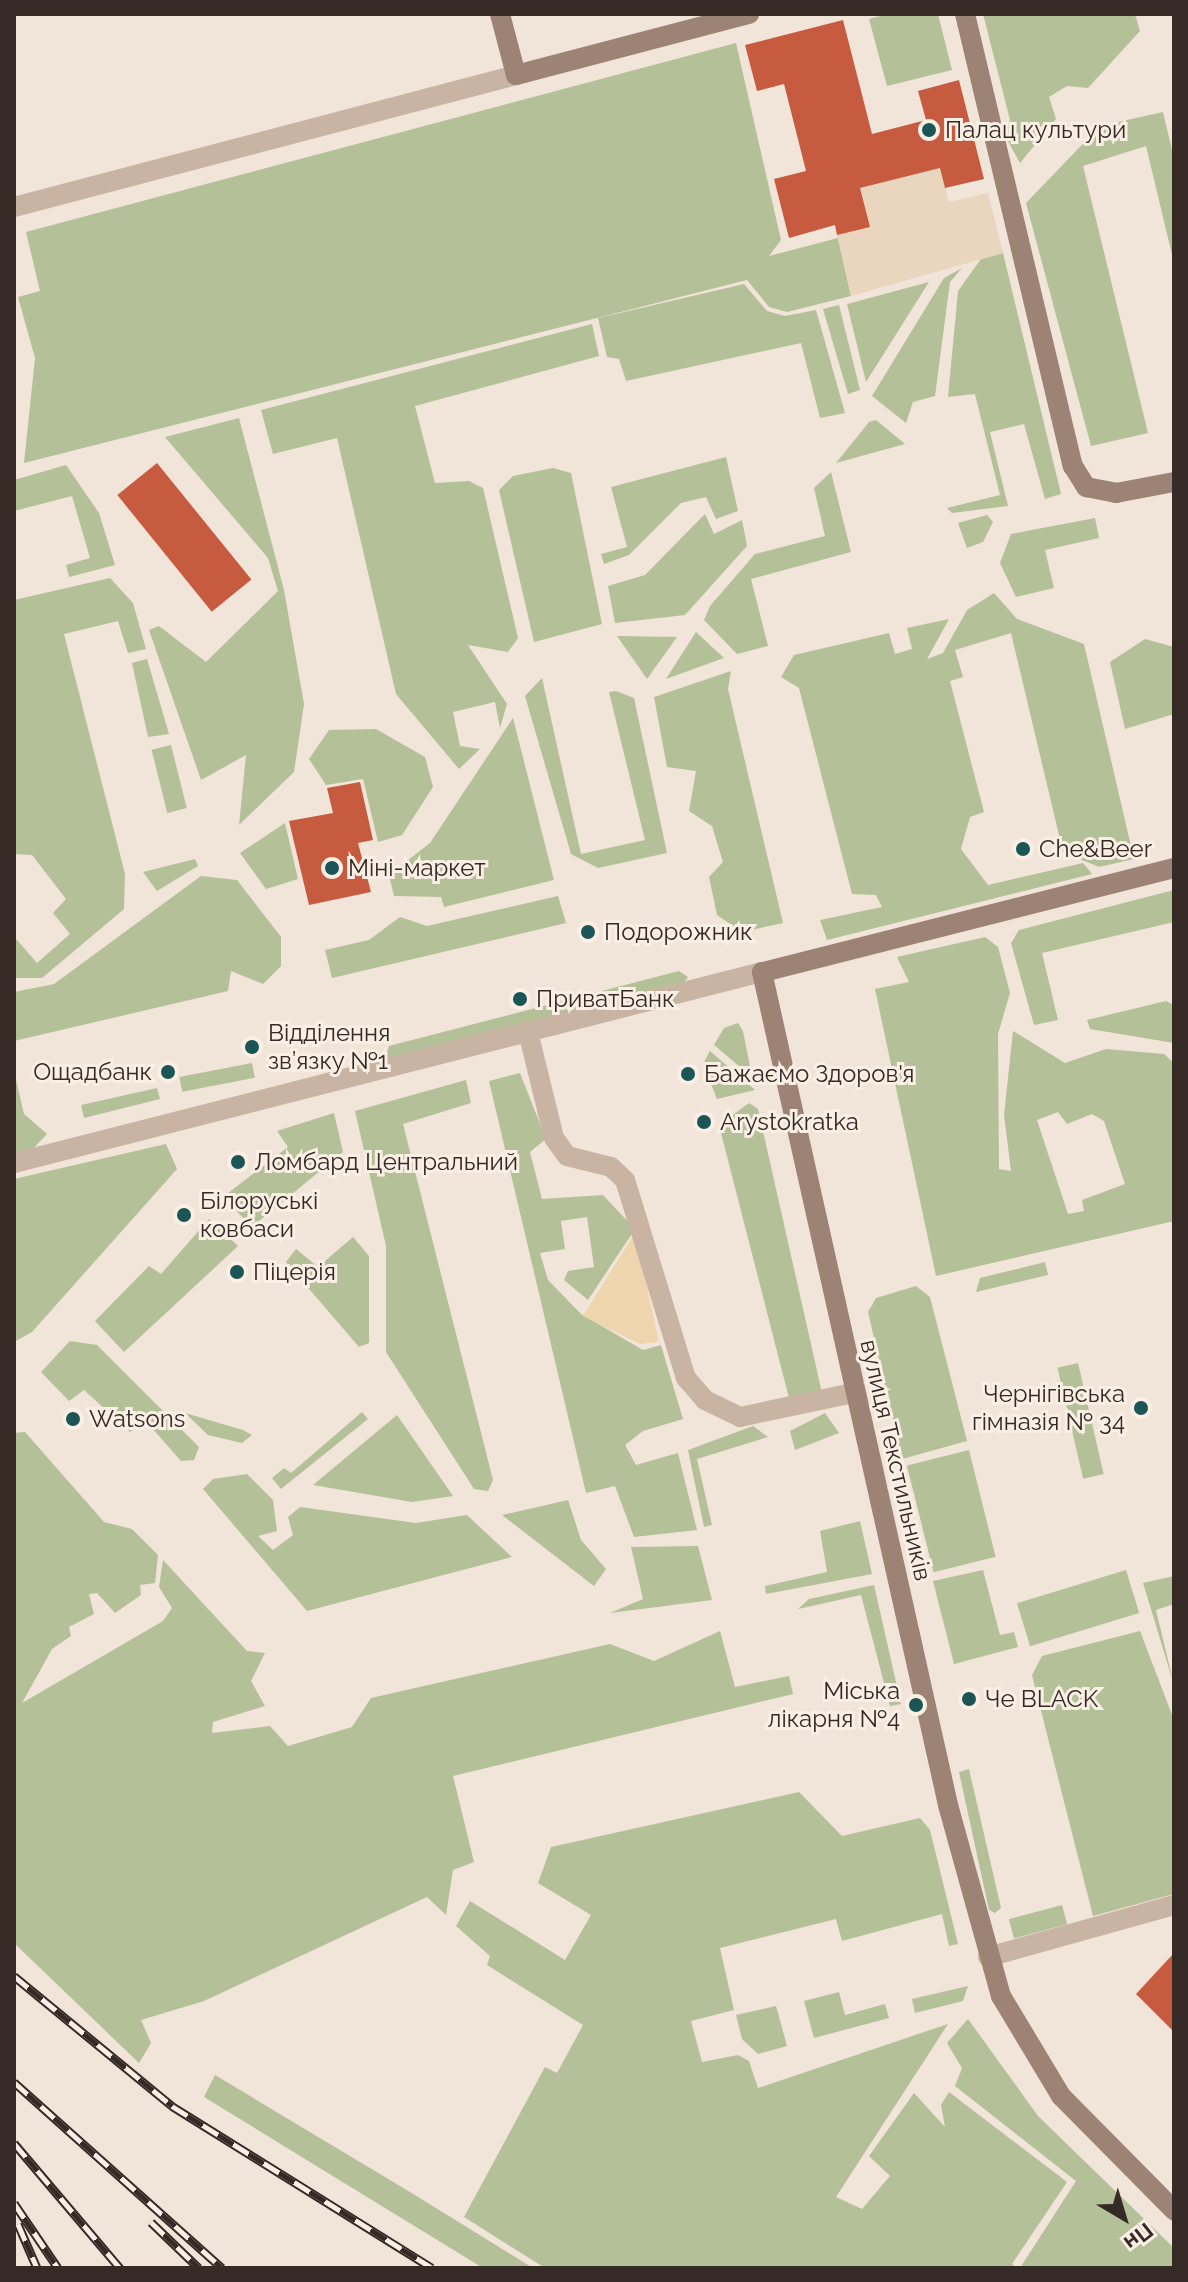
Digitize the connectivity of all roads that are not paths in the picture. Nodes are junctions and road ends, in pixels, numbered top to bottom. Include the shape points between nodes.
1 (500, 14) edge
2 (749, 14) edge
3 (965, 14) edge
4 (516, 75) junction
5 (14, 207) edge
6 (1174, 482) edge
7 (1174, 868) edge
8 (762, 972) junction
9 (529, 1036) junction
10 (14, 1163) edge
11 (853, 1393) junction
12 (1174, 1905) edge
13 (988, 1957) junction
14 (1174, 2210) edge

1 - 4 street
2 - 4 street
3 - 6 street via 1073,466 1086,487 1116,493
4 - 5 street
7 - 8 street
8 - 9 street
8 - 11 street, вулиця Текстильників
9 - 10 street
9 - 11 street via 554,1138 567,1156 611,1167 625,1180 686,1378 705,1400 740,1417
11 - 13 street, вулиця Текстильників
12 - 13 street
13 - 14 street, вулиця Текстильників via 1001,1996 1061,2096

